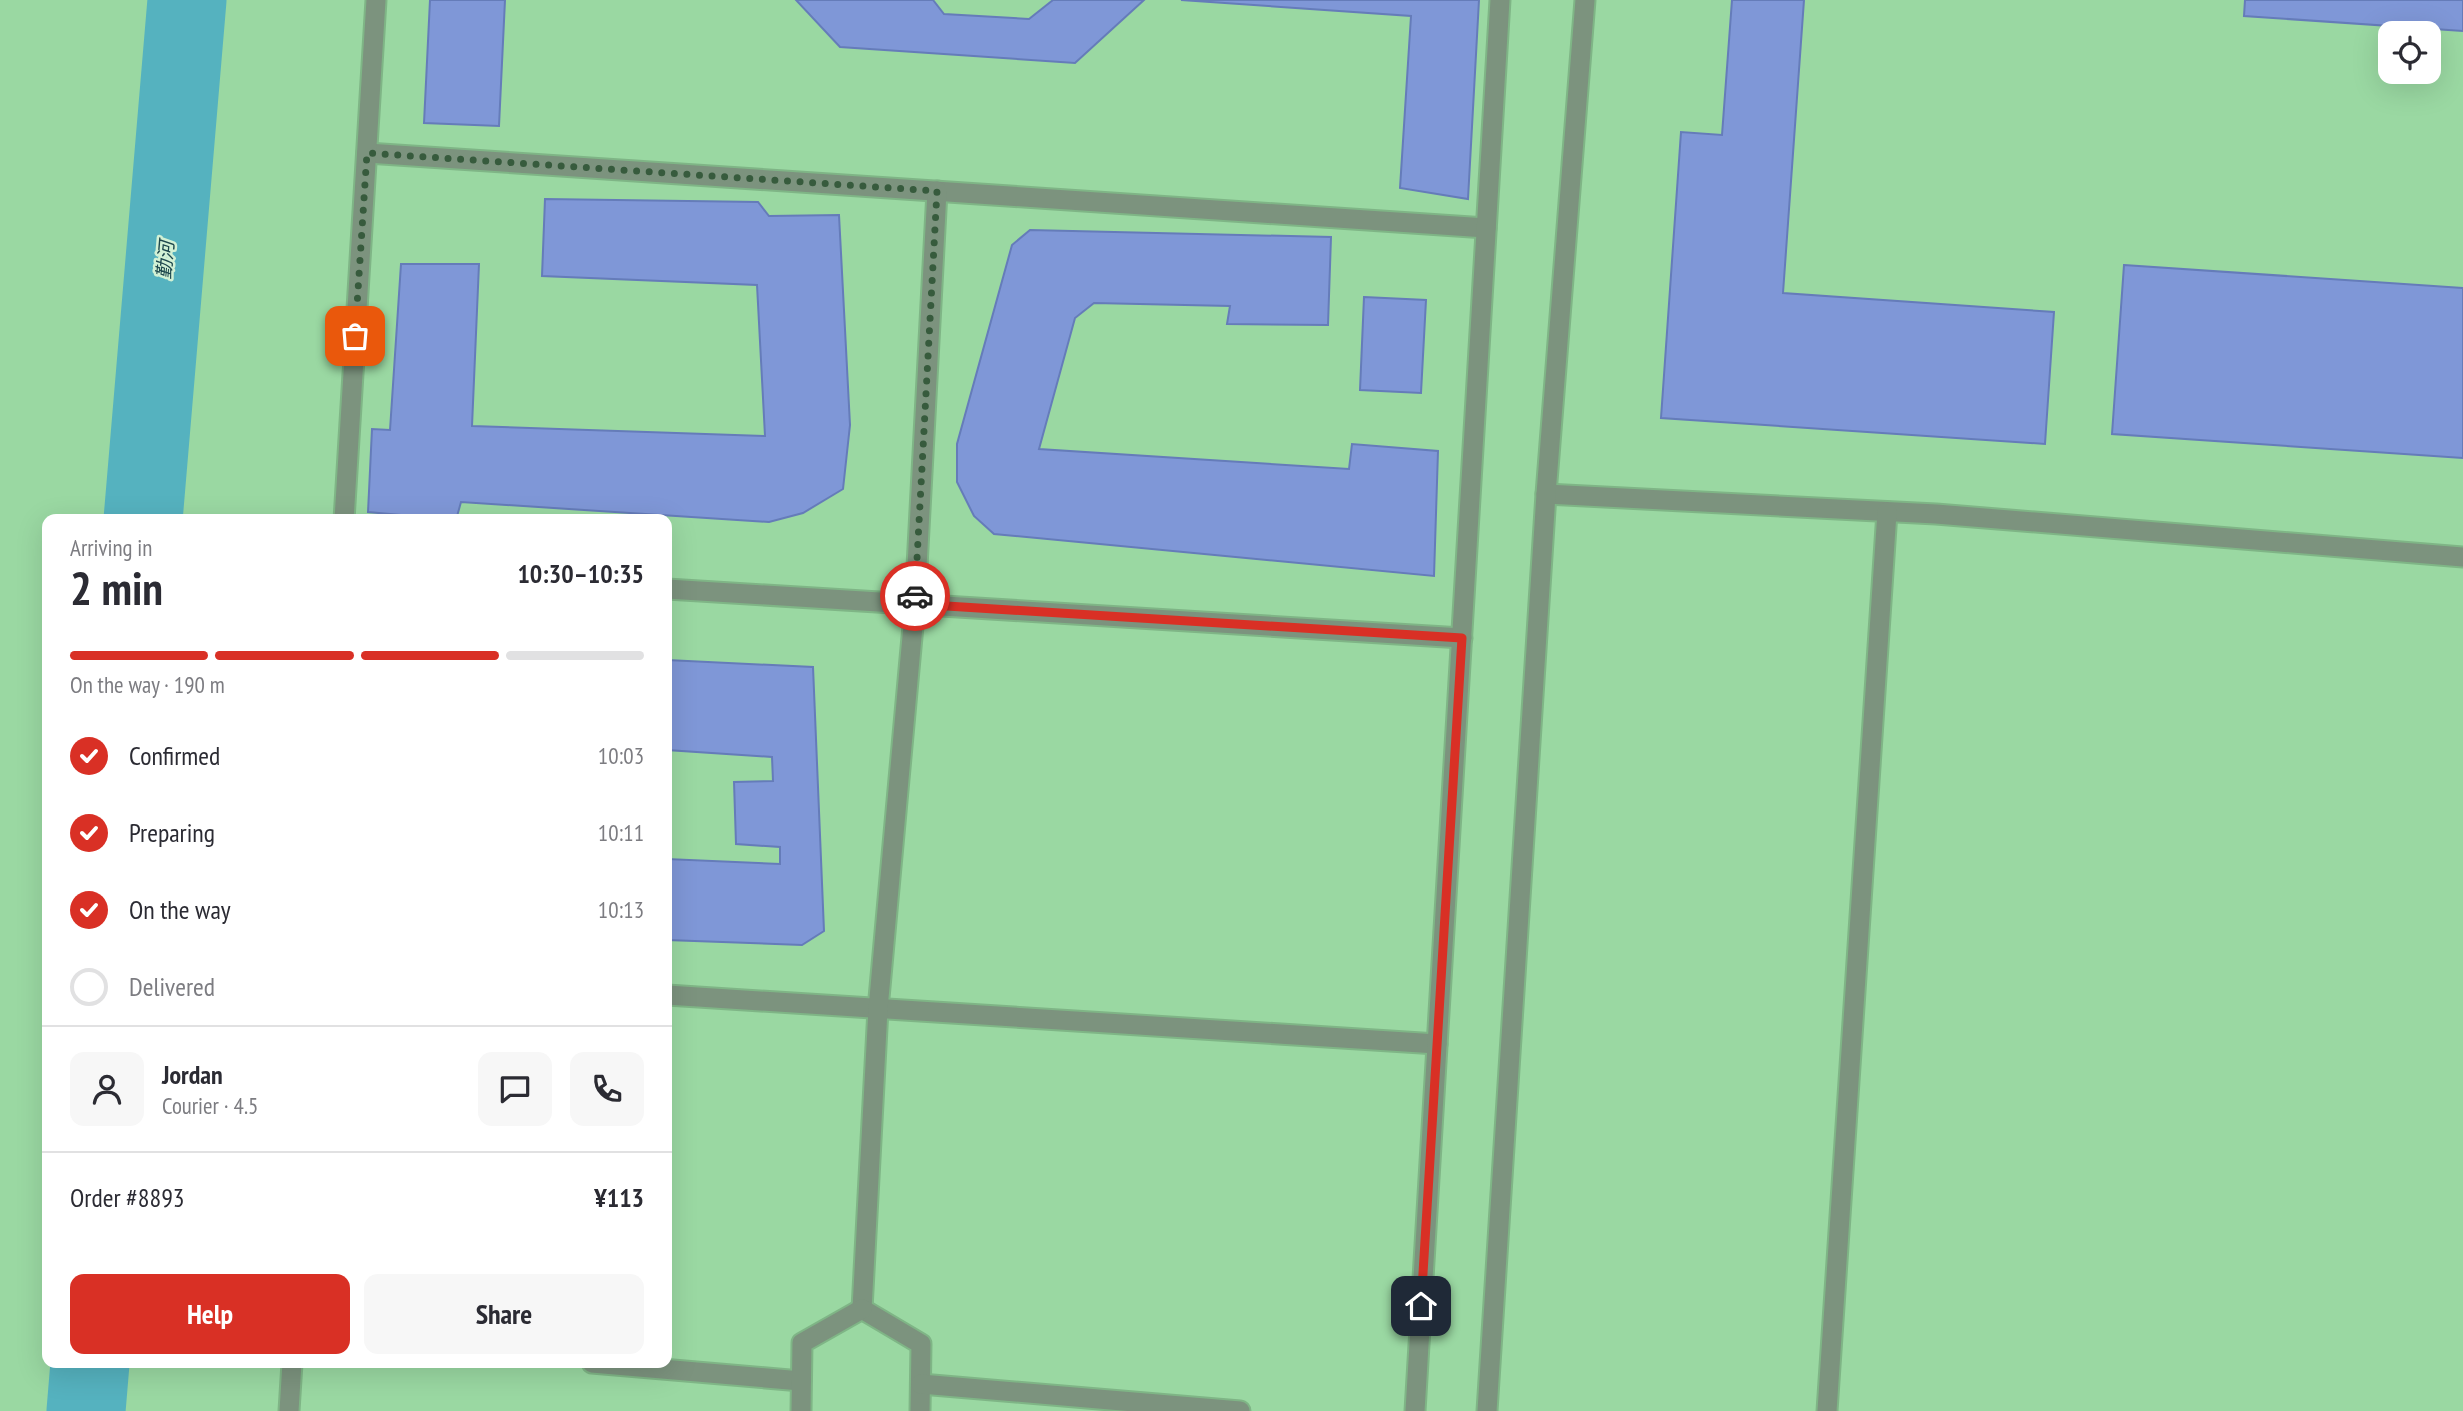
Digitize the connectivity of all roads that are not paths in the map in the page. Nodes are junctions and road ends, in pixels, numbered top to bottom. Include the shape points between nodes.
1 (376, 0) edge
2 (1500, 0) edge
3 (1585, 0) edge
4 (367, 153) junction
5 (937, 191) junction
6 (1486, 228) junction
7 (1546, 494) junction
8 (1887, 512) junction
9 (344, 514) edge
10 (2463, 557) edge
11 (672, 589) edge
12 (915, 604) junction
13 (1462, 638) junction
14 (672, 995) edge
15 (878, 1009) junction
16 (1437, 1044) junction
17 (862, 1309) junction
18 (292, 1368) edge
19 (650, 1368) edge
20 (801, 1381) junction
21 (921, 1384) junction
22 (289, 1411) edge
23 (801, 1411) edge
24 (920, 1411) edge
25 (1240, 1411) edge
26 (1415, 1411) edge
27 (1487, 1411) edge
28 (1827, 1411) edge

1 - 4 street
2 - 6 street
3 - 7 street
4 - 5 street
4 - 9 street
5 - 6 street
5 - 12 street
6 - 13 street
7 - 8 street
7 - 27 street
8 - 10 street
8 - 28 street
11 - 12 street
12 - 13 street
12 - 15 street
13 - 16 street
14 - 15 street
15 - 16 street
15 - 17 street
16 - 26 street
17 - 20 street via 802,1343
17 - 21 street via 921,1344
18 - 22 street
19 - 20 street
20 - 23 street
21 - 24 street
21 - 25 street

